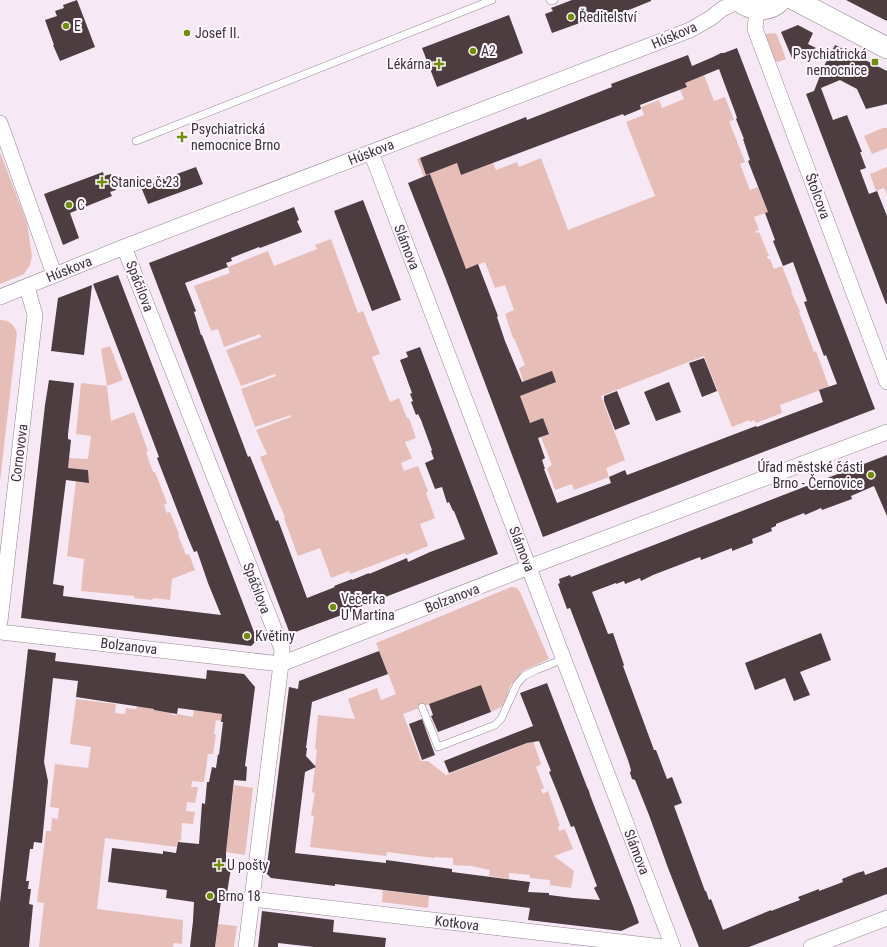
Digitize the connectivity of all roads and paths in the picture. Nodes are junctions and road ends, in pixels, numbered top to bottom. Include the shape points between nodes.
1 (492, 0) edge
2 (550, 0) edge
3 (554, 0) edge
4 (781, 0) edge
5 (795, 0) edge
6 (745, 4) edge
7 (887, 48) edge
8 (0, 123) edge
9 (136, 141) dead end
10 (371, 152) junction
11 (124, 247) junction
12 (54, 274) junction
13 (27, 287) junction
14 (0, 297) edge
15 (887, 382) edge
16 (887, 432) edge
17 (529, 568) junction
18 (0, 621) edge
19 (0, 632) edge
20 (564, 659) junction
21 (281, 664) junction
22 (422, 707) dead end
23 (252, 898) junction
24 (887, 918) edge
25 (246, 947) edge
26 (663, 947) edge
27 (673, 947) edge
28 (811, 947) edge

1 - 9 lane
2 - 3 lane
4 - 6 street via 765,9
5 - 7 street
6 - 10 street, Húskova via 722,9 690,30
6 - 15 street, Štolcova
8 - 12 street
10 - 11 street, Húskova
10 - 17 street, Slámova
11 - 12 street, Húskova
11 - 21 street, Spáčilova via 282,649
12 - 13 street, Húskova
13 - 14 street, Húskova
13 - 18 street, Cornovova via 35,315
16 - 17 street, Bolzanova
17 - 20 street, Slámova
17 - 21 street, Bolzanova
19 - 21 street, Bolzanova
20 - 22 lane via 524,676 517,684 501,719 494,725 438,747
20 - 27 street, Slámova
21 - 23 street, Spáčilova
23 - 25 street, Spáčilova
23 - 26 street, Kotkova
24 - 28 street

